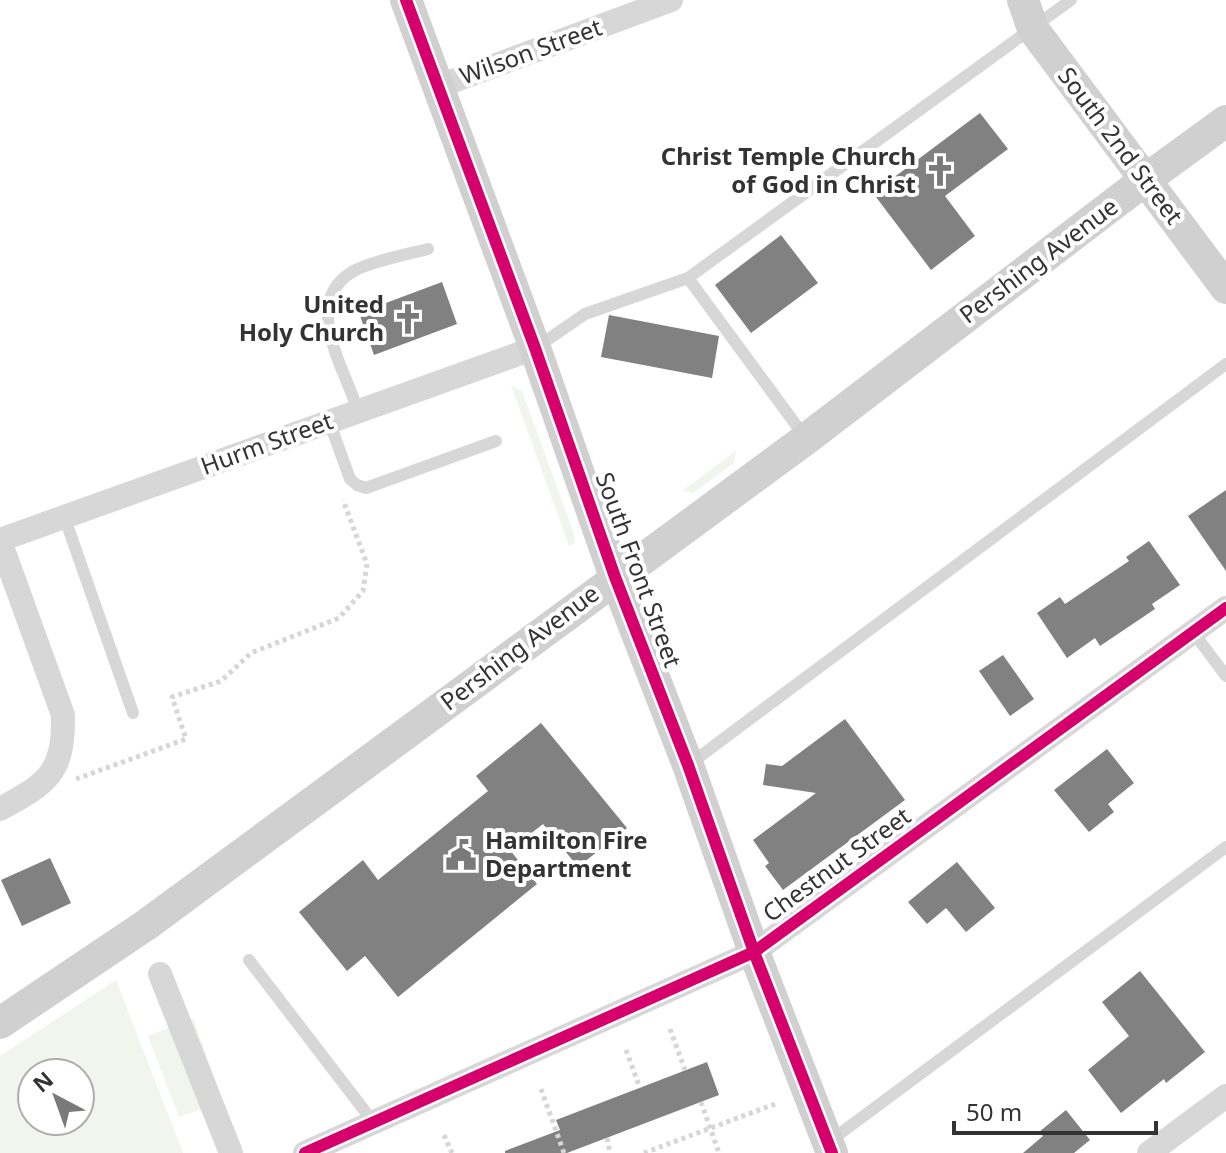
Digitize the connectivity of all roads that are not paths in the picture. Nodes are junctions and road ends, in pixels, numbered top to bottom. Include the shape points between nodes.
1 (406, 0) edge
2 (671, 0) edge
3 (1071, 0) edge
4 (1028, 15) edge
5 (437, 87) junction
6 (1226, 121) edge
7 (1145, 180) junction
8 (428, 249) dead end
9 (688, 278) junction
10 (1226, 288) edge
11 (535, 348) junction
12 (1226, 364) edge
13 (358, 411) junction
14 (329, 421) junction
15 (806, 439) junction
16 (496, 441) dead end
17 (64, 516) junction
18 (0, 540) edge
19 (615, 577) junction
20 (1226, 608) edge
21 (1193, 632) junction
22 (1226, 676) edge
23 (133, 713) dead end
24 (688, 765) junction
25 (0, 809) edge
26 (1226, 847) edge
27 (754, 952) junction
28 (249, 960) dead end
29 (160, 974) dead end
30 (0, 1023) edge
31 (1226, 1096) edge
32 (374, 1123) junction
33 (830, 1147) edge
34 (231, 1153) edge
35 (305, 1153) edge
36 (1149, 1153) edge

1 - 5 street, South Front Street
2 - 5 street, Wilson Street
3 - 4 lane
4 - 7 street, South 2nd Street
4 - 9 lane
5 - 11 street, South Front Street
6 - 7 street, Pershing Avenue
7 - 10 street, South 2nd Street
7 - 15 street, Pershing Avenue
8 - 13 lane via 353,271 332,289 327,327
9 - 11 lane via 585,314
9 - 15 lane
11 - 13 street, Hurm Street
11 - 19 street, South Front Street
12 - 24 lane
13 - 14 street, Hurm Street
14 - 16 lane via 350,479 366,488
14 - 17 street, Hurm Street
15 - 19 street, Pershing Avenue
17 - 18 street, Hurm Street
17 - 23 lane
18 - 25 street via 63,715 64,744 40,787
19 - 24 street, South Front Street
19 - 30 street, Pershing Avenue via 146,925
20 - 21 street, Chestnut Street
21 - 22 lane
21 - 27 street, Chestnut Street
24 - 27 street, South Front Street
26 - 33 lane
27 - 32 street, Chestnut Street
27 - 33 street, South Front Street
28 - 32 lane
29 - 34 street
31 - 36 street
32 - 35 street, Chestnut Street

